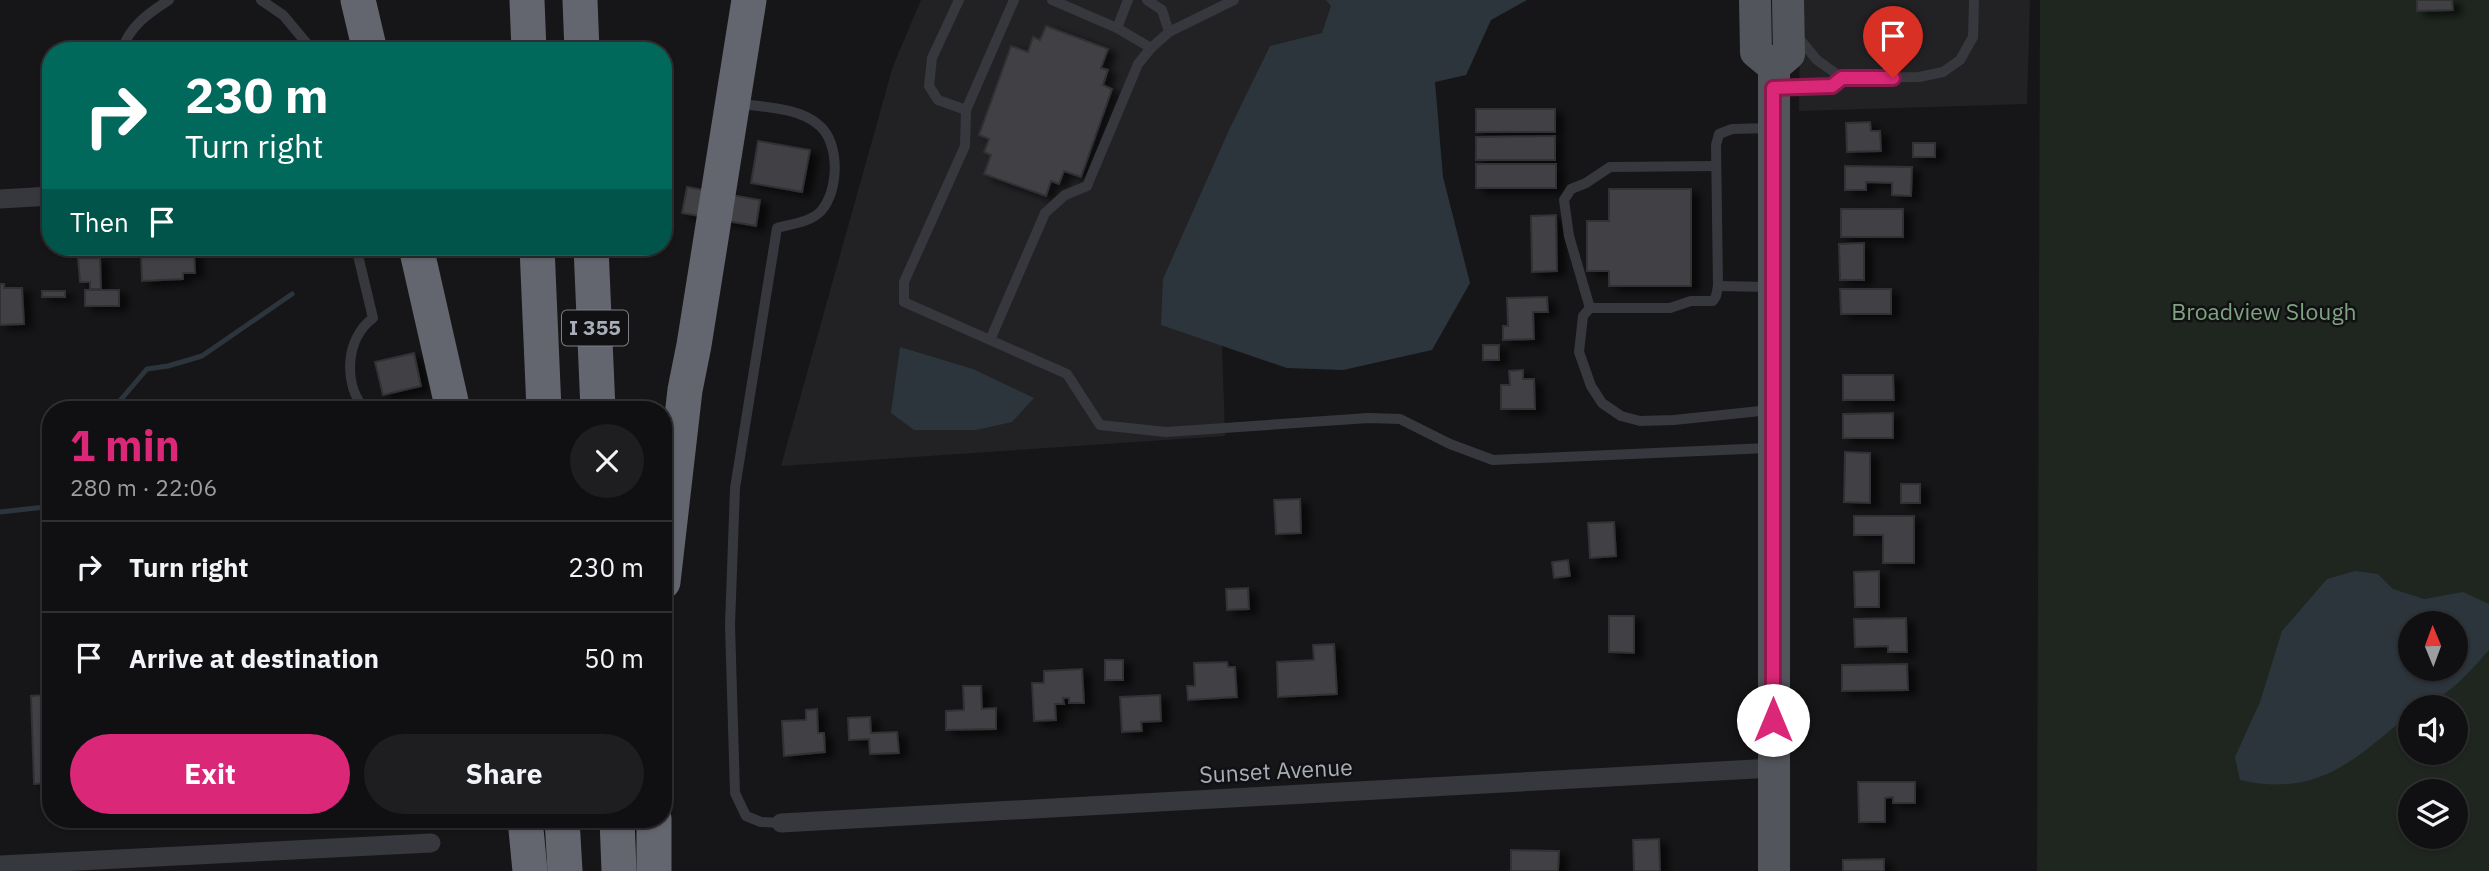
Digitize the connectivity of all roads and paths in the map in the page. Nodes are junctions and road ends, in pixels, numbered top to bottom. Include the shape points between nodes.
1 (169, 0) edge
2 (261, 0) edge
3 (358, 0) edge
4 (527, 0) edge
5 (580, 0) edge
6 (959, 0) edge
7 (1014, 0) edge
8 (1052, 0) edge
9 (1128, 0) edge
10 (1147, 0) edge
11 (1234, 0) edge
12 (1755, 0) edge
13 (1974, 0) edge
14 (747, 5) edge
15 (1788, 11) edge
16 (1117, 29) junction
17 (1169, 32) junction
18 (125, 42) edge
19 (306, 42) edge
20 (368, 42) edge
21 (529, 42) edge
22 (582, 42) edge
23 (1151, 48) junction
24 (1773, 78) junction
25 (1842, 78) junction
26 (734, 103) junction
27 (966, 110) junction
28 (1773, 128) junction
29 (1716, 166) junction
30 (42, 197) edge
31 (0, 199) edge
32 (358, 256) edge
33 (418, 256) edge
34 (537, 256) edge
35 (591, 256) edge
36 (1717, 286) junction
37 (1773, 287) junction
38 (1590, 308) junction
39 (990, 340) junction
40 (447, 396) edge
41 (359, 401) edge
42 (544, 401) edge
43 (598, 401) edge
44 (1773, 410) junction
45 (1774, 448) junction
46 (672, 503) edge
47 (1773, 768) junction
48 (781, 823) joint
49 (526, 828) edge
50 (563, 828) edge
51 (617, 828) edge
52 (654, 828) edge
53 (431, 843) dead end
54 (0, 864) edge
55 (530, 871) edge
56 (565, 871) edge
57 (619, 871) edge
58 (654, 871) edge
59 (1774, 871) edge

1 - 18 lane via 146,14
2 - 19 lane via 283,15
3 - 20 highway
4 - 21 highway
5 - 22 highway
6 - 27 lane via 932,58 929,86 938,100
7 - 27 lane
8 - 16 lane
9 - 16 lane
10 - 17 lane via 1162,10
11 - 17 lane
12 - 24 main road via 1756,52
13 - 25 lane via 1973,37 1960,60 1943,72 1919,77
14 - 26 highway
15 - 24 main road via 1788,54
15 - 25 lane via 1804,46
16 - 23 lane
17 - 23 lane
23 - 39 lane via 1138,64 1087,186 1065,195 1045,213
24 - 25 lane via 1832,86
24 - 28 main road
26 - 46 highway via 685,390
26 - 48 lane via 803,116 820,125 835,154 835,171 822,210 807,220 777,228 735,488 730,625 735,793 746,816
27 - 39 lane via 965,146 904,282 904,302
28 - 29 lane via 1732,129 1719,134
28 - 37 main road
29 - 36 lane
29 - 38 lane via 1611,167 1571,189 1564,200 1569,236
30 - 31 street
32 - 41 lane via 373,318 361,327 353,347 350,374
33 - 40 highway
34 - 42 highway, I 355
35 - 43 highway, I 355
36 - 37 lane
36 - 38 lane via 1713,301 1670,307
37 - 44 main road
38 - 44 lane via 1583,316 1579,352 1602,403 1621,416 1640,421 1674,420
39 - 45 lane via 1067,374 1100,425 1167,432 1400,419 1493,460
44 - 45 main road
45 - 47 main road
47 - 48 street, Sunset Avenue
47 - 59 main road
49 - 55 highway
50 - 56 highway
51 - 57 highway
52 - 58 highway
53 - 54 street

